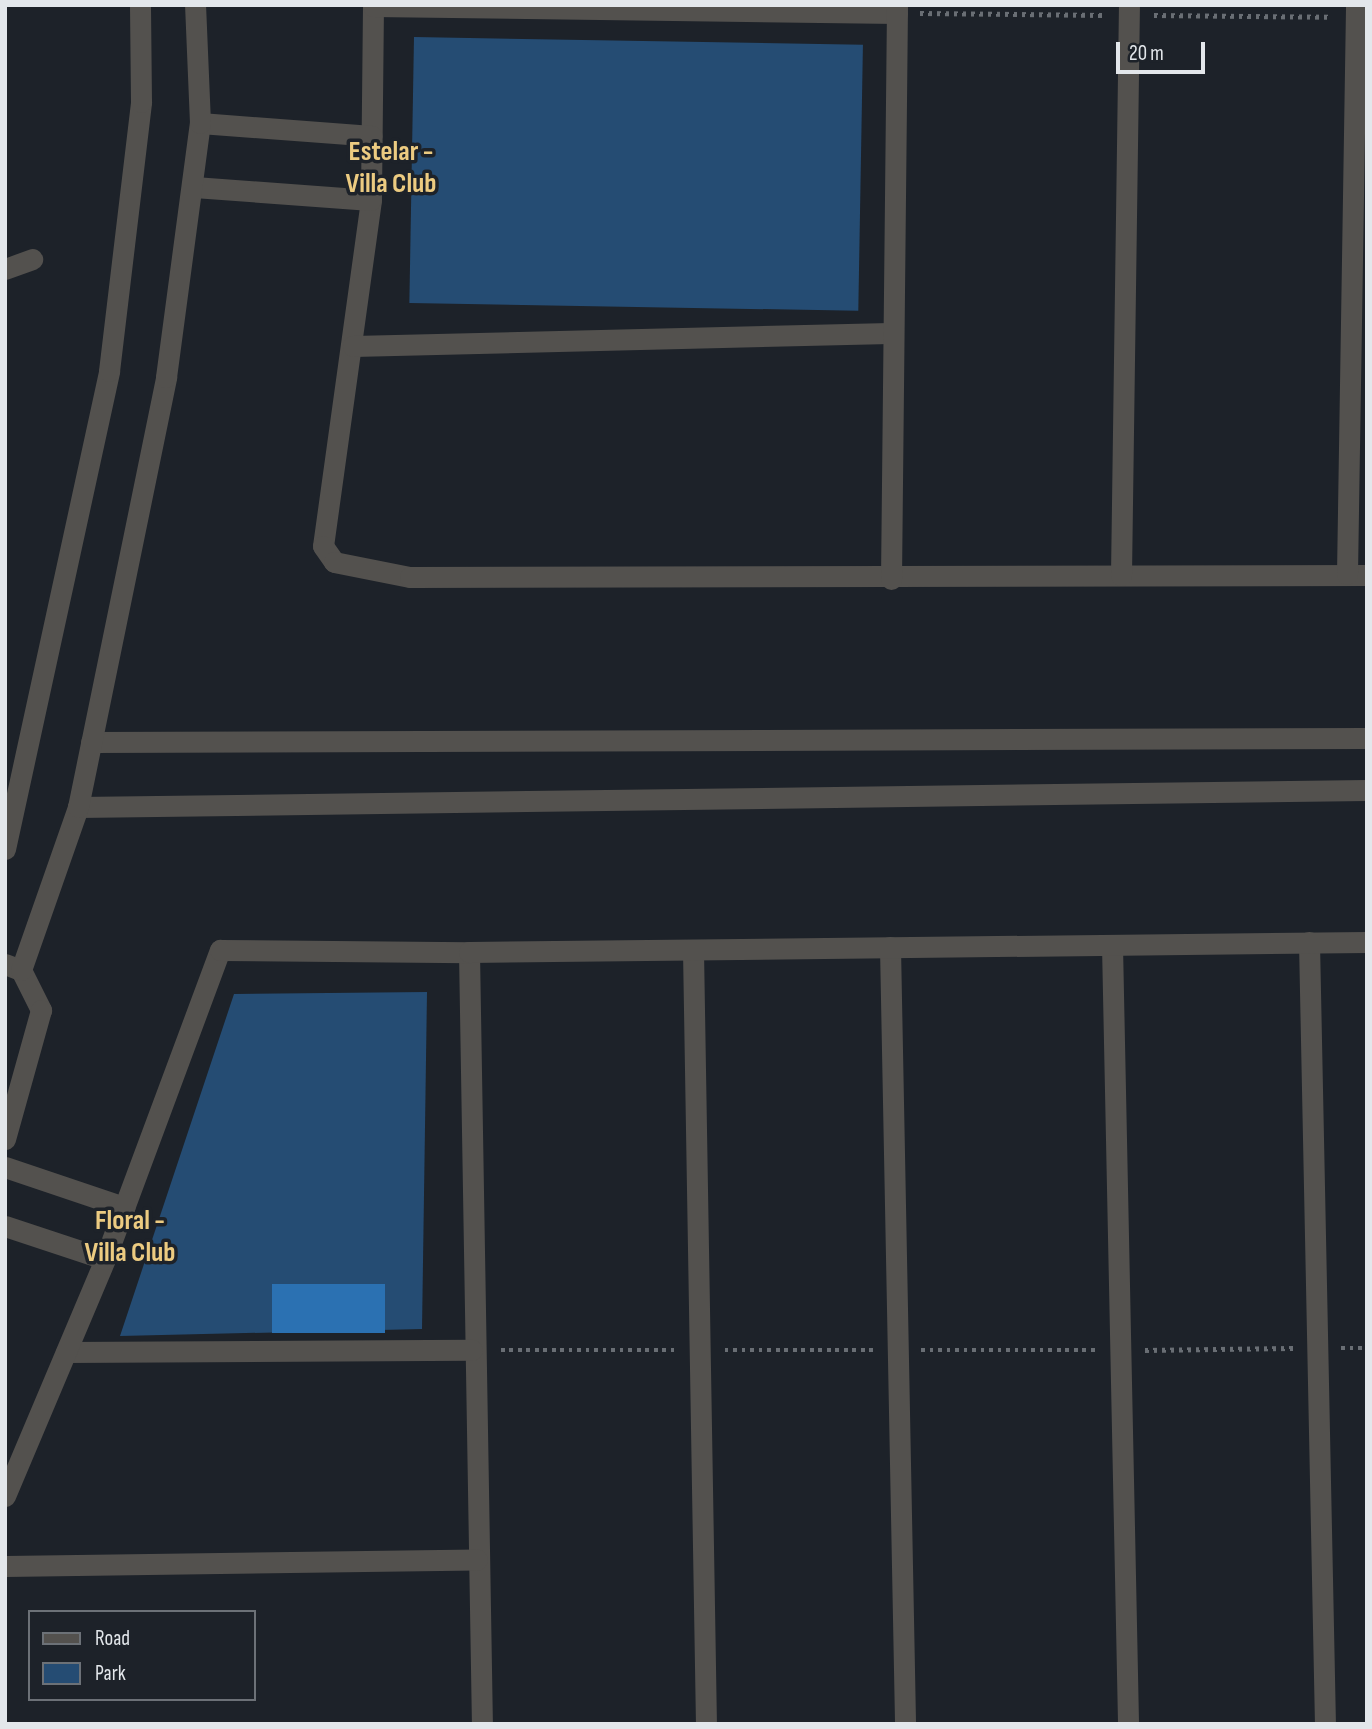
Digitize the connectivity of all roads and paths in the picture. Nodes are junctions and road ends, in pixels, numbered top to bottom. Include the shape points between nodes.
1 (140, 5) edge
2 (195, 5) edge
3 (1129, 5) edge
4 (1356, 5) edge
5 (373, 6) edge
6 (897, 9) edge
7 (200, 123) junction
8 (372, 136) junction
9 (194, 187) junction
10 (371, 200) junction
11 (32, 259) dead end
12 (5, 269) edge
13 (890, 333) junction
14 (353, 346) junction
15 (1121, 575) junction
16 (1357, 575) edge
17 (891, 579) junction
18 (1367, 738) edge
19 (91, 742) junction
20 (1367, 790) edge
21 (78, 807) junction
22 (5, 849) edge
23 (1309, 942) junction
24 (1367, 942) edge
25 (1112, 944) junction
26 (890, 947) junction
27 (693, 950) junction
28 (469, 953) junction
29 (13, 967) edge
30 (5, 1139) edge
31 (5, 1167) edge
32 (124, 1208) junction
33 (5, 1226) edge
34 (105, 1259) junction
35 (472, 1350) junction
36 (66, 1352) junction
37 (5, 1496) edge
38 (477, 1559) junction
39 (5, 1566) edge
40 (482, 1724) edge
41 (706, 1724) edge
42 (905, 1724) edge
43 (1128, 1724) edge
44 (1325, 1724) edge

1 - 22 street via 141,102 109,371
2 - 7 street
3 - 15 street
4 - 16 street
5 - 6 street
5 - 8 street
6 - 13 street
7 - 8 street
7 - 9 street
8 - 10 street
9 - 10 street
9 - 19 street via 166,377
10 - 14 street
11 - 12 street
13 - 14 street
13 - 17 street
14 - 17 street via 323,546 334,562 410,577
15 - 16 street
15 - 17 street
18 - 19 street
19 - 21 street
20 - 21 street
21 - 29 street
23 - 24 street
23 - 25 street
23 - 44 street
25 - 26 street
25 - 43 street
26 - 27 street
26 - 42 street
27 - 28 street
27 - 41 street
28 - 32 street via 220,950
28 - 35 street
29 - 30 street via 41,1010
31 - 32 street
32 - 34 street
33 - 34 street
34 - 36 street
35 - 36 street
35 - 38 street
36 - 37 street
38 - 39 street
38 - 40 street

